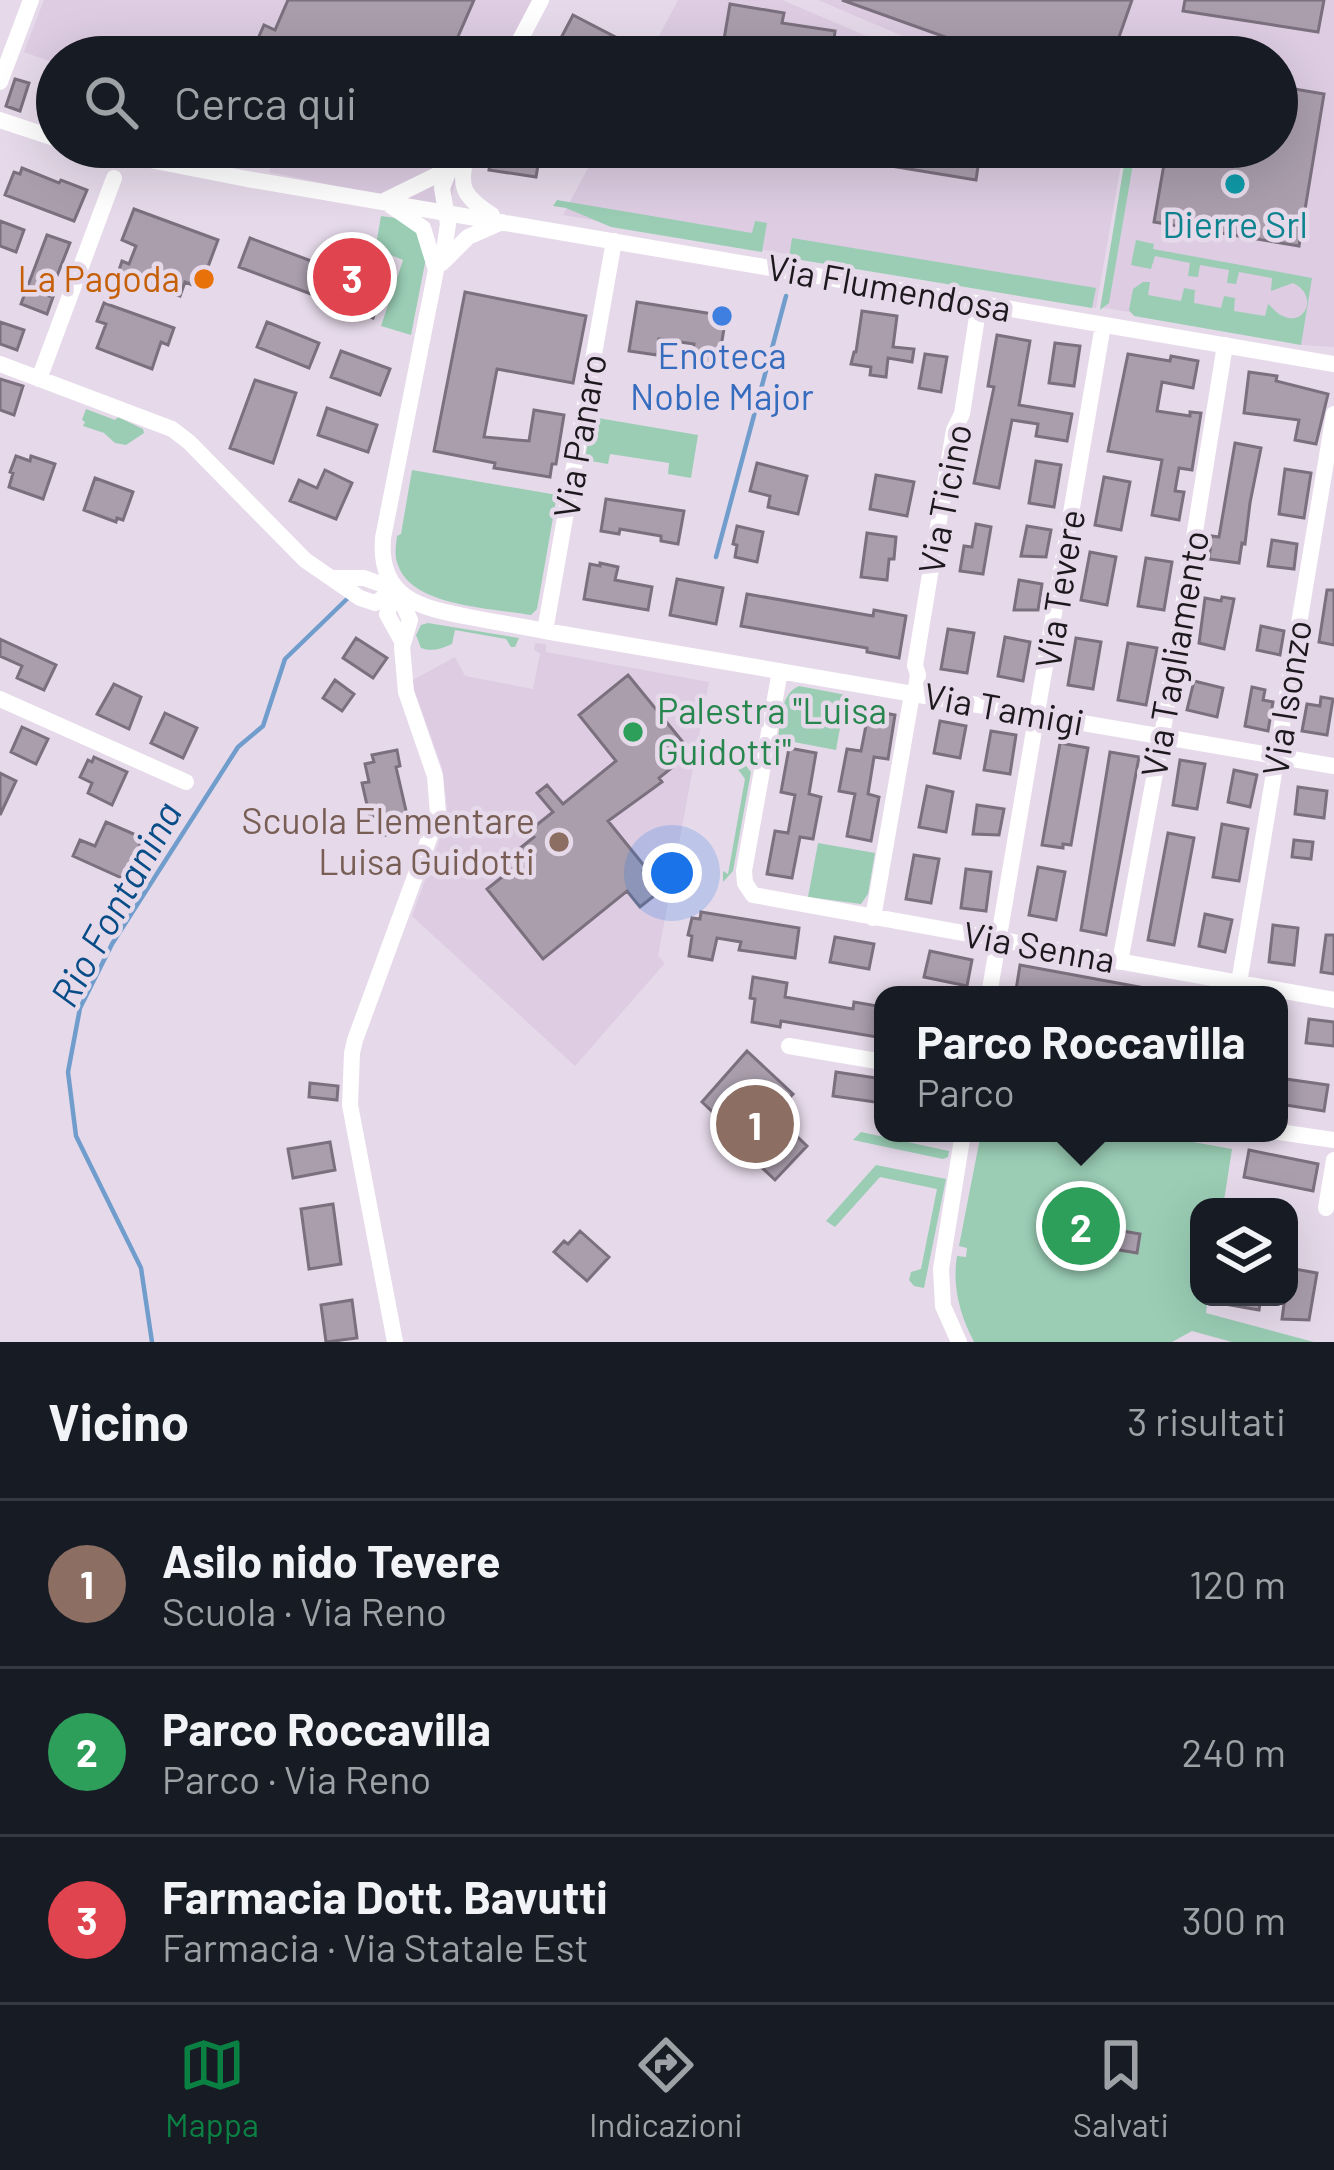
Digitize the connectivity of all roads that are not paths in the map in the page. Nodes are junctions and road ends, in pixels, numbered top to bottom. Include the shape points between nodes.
1 (31, 0) edge
2 (541, 0) edge
3 (522, 36) edge
4 (0, 82) edge
5 (0, 120) edge
6 (36, 132) edge
7 (191, 168) edge
8 (444, 168) edge
9 (453, 168) edge
10 (461, 168) edge
11 (114, 178) dead end
12 (461, 185) junction
13 (385, 201) junction
14 (444, 211) junction
15 (503, 222) junction
16 (614, 241) junction
17 (429, 244) junction
18 (439, 267) junction
19 (979, 304) junction
20 (1103, 325) junction
21 (1225, 345) junction
22 (0, 364) edge
23 (1334, 364) edge
24 (39, 379) junction
25 (1334, 414) edge
26 (382, 560) junction
27 (334, 578) junction
28 (396, 590) junction
29 (545, 631) junction
30 (780, 671) junction
31 (914, 694) junction
32 (0, 699) edge
33 (1039, 716) junction
34 (1162, 736) junction
35 (1277, 757) junction
36 (1334, 766) edge
37 (185, 782) dead end
38 (873, 918) junction
39 (999, 940) junction
40 (1120, 962) junction
41 (1240, 982) junction
42 (991, 986) edge
43 (1261, 986) edge
44 (1288, 991) edge
45 (1334, 1000) edge
46 (788, 1046) dead end
47 (874, 1061) edge
48 (1288, 1133) edge
49 (1334, 1140) edge
50 (961, 1142) edge
51 (1334, 1160) edge
52 (1326, 1208) dead end
53 (395, 1342) edge
54 (959, 1342) edge

1 - 4 street
2 - 3 street
5 - 6 street
7 - 13 street, Via Flumendosa
8 - 13 street
9 - 14 street via 442,188
10 - 12 street
11 - 24 street
12 - 14 street
12 - 15 street
13 - 14 street, Via Flumendosa
13 - 17 street via 423,228
14 - 15 street, Via Flumendosa
14 - 17 street
14 - 18 street
15 - 16 street, Via Flumendosa
15 - 18 street via 468,237
16 - 19 street, Via Flumendosa
16 - 29 street, Via Panaro
17 - 18 street
18 - 26 street
19 - 20 street, Via Flumendosa
19 - 31 street, Via Ticino
20 - 21 street, Via Flumendosa
20 - 33 street, Via Tevere
21 - 23 street, Via Flumendosa
21 - 34 street, Via Tagliamento
22 - 24 street
24 - 27 street via 172,429 305,560
25 - 35 street, Via Isonzo
26 - 27 street
26 - 28 street
27 - 28 street
27 - 28 street via 351,591
28 - 29 street, Via Tamigi via 438,611
28 - 53 street via 410,620 402,641 406,692 435,776 438,814 352,1053 350,1105
29 - 30 street, Via Tamigi
30 - 31 street, Via Tamigi
30 - 38 street, Via Senna via 744,871 748,889 757,898
31 - 33 street, Via Tamigi
31 - 38 street, Via Ticino
32 - 37 street
33 - 34 street, Via Tamigi
33 - 39 street, Via Tevere
34 - 35 street, Via Tamigi
34 - 40 street, Via Tagliamento
35 - 36 street, Via Tamigi
35 - 41 street, Via Isonzo
38 - 39 street, Via Senna
39 - 40 street, Via Senna
39 - 42 street, Via Tevere
40 - 41 street, Via Senna
41 - 43 street, Via Senna
44 - 45 street, Via Senna
46 - 47 street
48 - 49 street
50 - 54 street via 940,1269 943,1306
51 - 52 street

